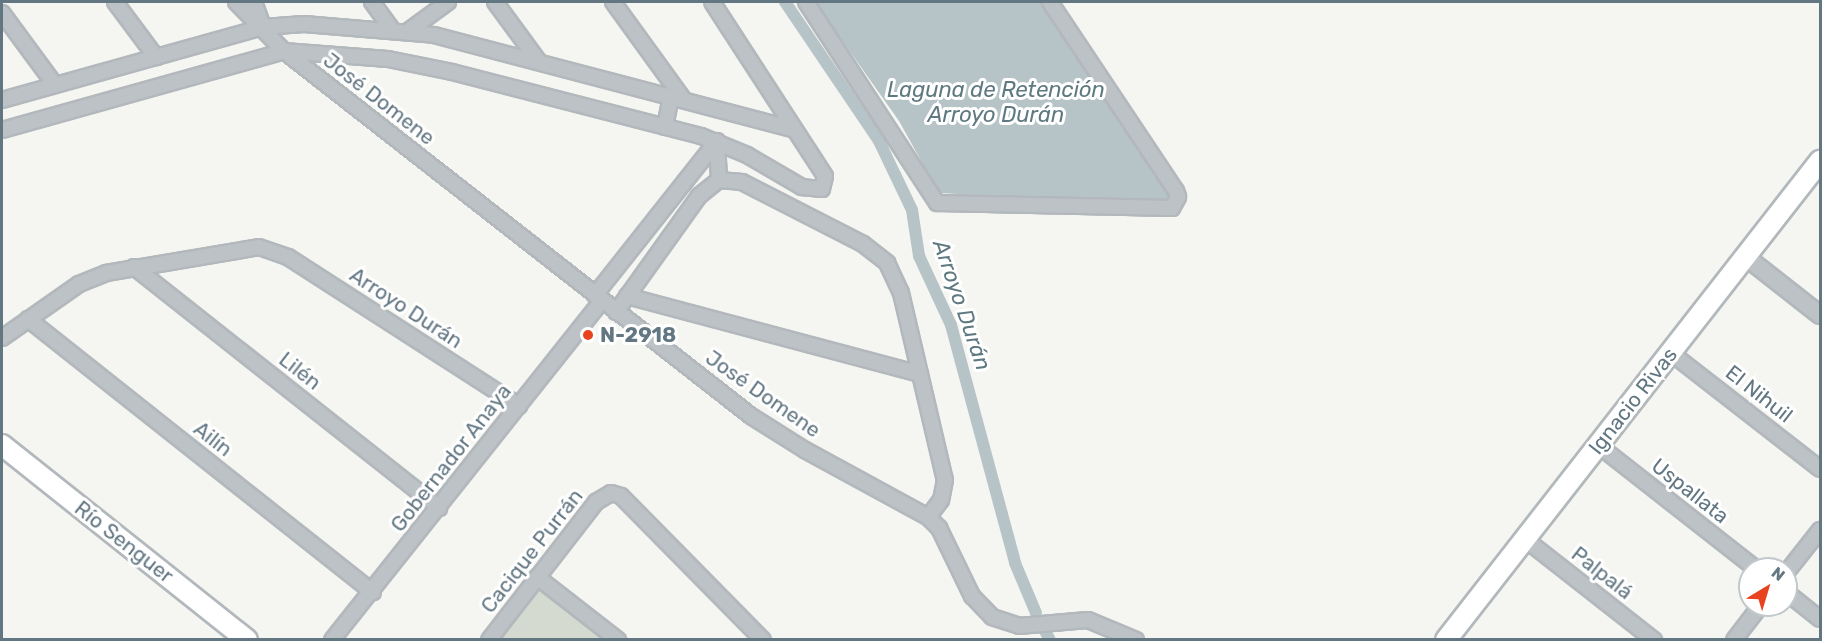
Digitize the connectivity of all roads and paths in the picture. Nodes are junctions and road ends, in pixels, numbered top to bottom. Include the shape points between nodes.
1 (115, 2) edge
2 (236, 2) edge
3 (254, 2) edge
4 (372, 2) edge
5 (448, 2) edge
6 (495, 2) edge
7 (613, 2) edge
8 (712, 2) edge
9 (806, 2) edge
10 (1050, 2) edge
11 (2, 13) edge
12 (263, 27) junction
13 (400, 31) junction
14 (284, 51) junction
15 (156, 57) junction
16 (539, 62) junction
17 (55, 86) junction
18 (678, 98) junction
19 (2, 100) edge
20 (665, 127) junction
21 (792, 129) junction
22 (2, 130) edge
23 (717, 141) junction
24 (1821, 162) edge
25 (719, 180) junction
26 (1746, 257) junction
27 (134, 267) junction
28 (627, 296) junction
29 (598, 298) junction
30 (615, 312) junction
31 (1821, 315) edge
32 (28, 319) junction
33 (2, 338) edge
34 (1671, 353) junction
35 (920, 374) junction
36 (519, 406) junction
37 (2, 445) edge
38 (1598, 445) junction
39 (1821, 469) edge
40 (439, 508) junction
41 (928, 517) junction
42 (1821, 530) edge
43 (1525, 539) junction
44 (1741, 557) edge
45 (1798, 558) edge
46 (537, 577) junction
47 (373, 592) junction
48 (1798, 602) edge
49 (1751, 617) edge
50 (1821, 620) edge
51 (1452, 637) edge
52 (247, 639) edge
53 (332, 639) edge
54 (489, 639) edge
55 (618, 639) edge
56 (763, 639) edge
57 (1136, 639) edge
58 (1654, 639) edge
59 (1734, 639) edge

1 - 15 street
2 - 12 street, José Domene
3 - 12 street, José Domene
4 - 13 street
5 - 13 street
6 - 16 street
7 - 18 street
8 - 21 street
9 - 10 street via 937,203 1172,208 1178,197 1176,191
11 - 17 street
12 - 13 street via 304,24
12 - 14 street, José Domene
12 - 15 street
13 - 16 street
14 - 20 street via 431,67
14 - 22 street
14 - 29 street, José Domene
15 - 17 street
16 - 18 street
17 - 19 street
18 - 20 street
18 - 21 street
20 - 23 street
21 - 23 street via 825,176 825,185 818,191
23 - 25 street
23 - 29 street, Gobernador Anaya
24 - 26 main road, Ignacio Rivas
25 - 28 street via 699,196
25 - 35 street via 742,182 876,252 895,276
26 - 31 street
26 - 34 main road, Ignacio Rivas
27 - 32 street via 86,281
27 - 36 street, Arroyo Durán via 250,247 268,248
27 - 40 street, Lilén
28 - 30 street
28 - 35 street
29 - 30 street, José Domene
29 - 36 street, Gobernador Anaya
30 - 41 street, José Domene via 777,433
32 - 33 street
32 - 47 street, Ailín
34 - 38 main road, Ignacio Rivas
34 - 39 street, El Nihuil
35 - 41 street via 945,480 941,500
36 - 40 street, Gobernador Anaya
37 - 52 main road, Río Senguer
38 - 43 main road, Ignacio Rivas
38 - 44 street, Uspallata
40 - 47 street, Gobernador Anaya
41 - 57 street, José Domene via 939,528 972,596 992,617 1019,626 1088,620
42 - 45 street
43 - 51 main road, Ignacio Rivas
43 - 58 street, Palpalá
46 - 54 street, Cacique Purrán
46 - 55 street
46 - 56 street, Cacique Purrán via 596,502 611,493 621,496
47 - 53 street, Gobernador Anaya
48 - 50 street
49 - 59 street

